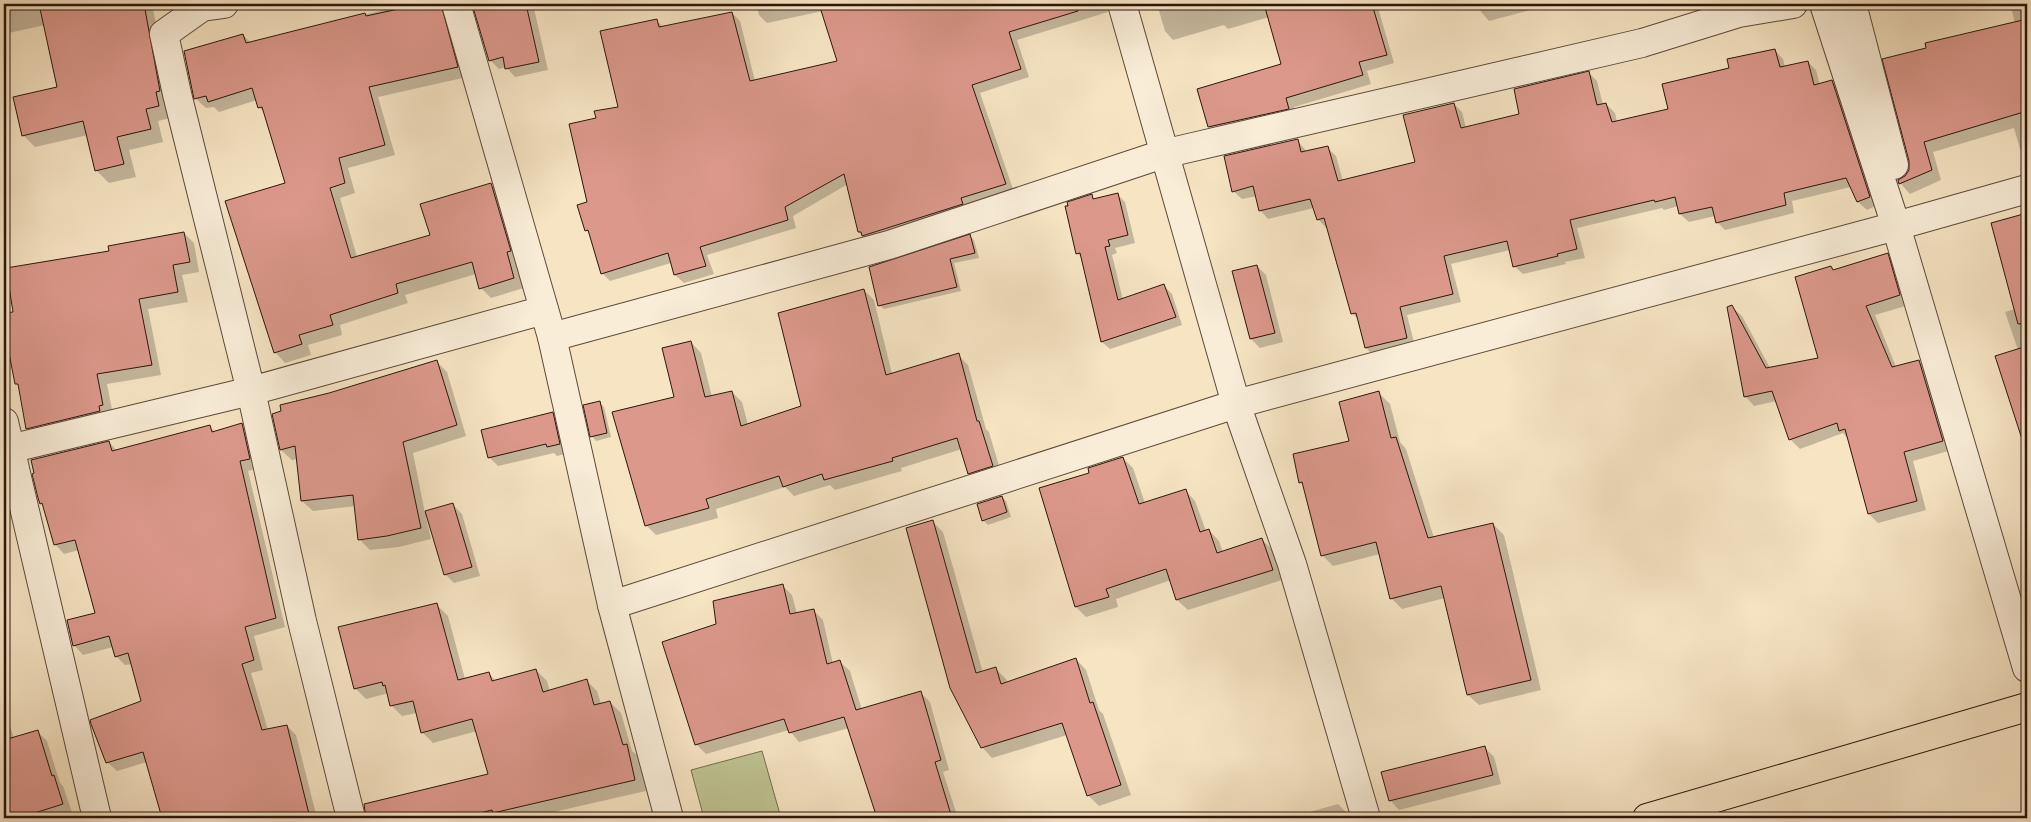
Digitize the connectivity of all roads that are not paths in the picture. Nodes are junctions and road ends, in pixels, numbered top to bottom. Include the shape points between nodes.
1 (224, 4) edge
2 (456, 4) edge
3 (1122, 4) edge
4 (1793, 4) edge
5 (1824, 4) edge
6 (1852, 4) edge
7 (1163, 154) junction
8 (2027, 188) edge
9 (1896, 226) junction
10 (544, 310) junction
11 (552, 337) junction
12 (251, 391) junction
13 (1236, 404) junction
14 (4, 422) edge
15 (9, 449) junction
16 (612, 605) junction
17 (2027, 664) edge
18 (2027, 668) edge
19 (2027, 707) edge
20 (97, 818) edge
21 (351, 818) edge
22 (669, 818) edge
23 (1366, 818) edge
24 (1647, 818) edge

1 - 12 street via 202,7 164,34
2 - 10 street
3 - 7 street
4 - 7 street via 1740,13 1642,43
5 - 9 street
6 - 17 street
7 - 11 street via 889,245
7 - 13 street
8 - 9 street
9 - 13 street
9 - 18 street
10 - 11 street
10 - 12 street
11 - 16 street
12 - 15 street
12 - 21 street via 302,621
13 - 16 street
13 - 23 street via 1292,564
14 - 15 street
15 - 20 street
16 - 22 street
19 - 24 main road

